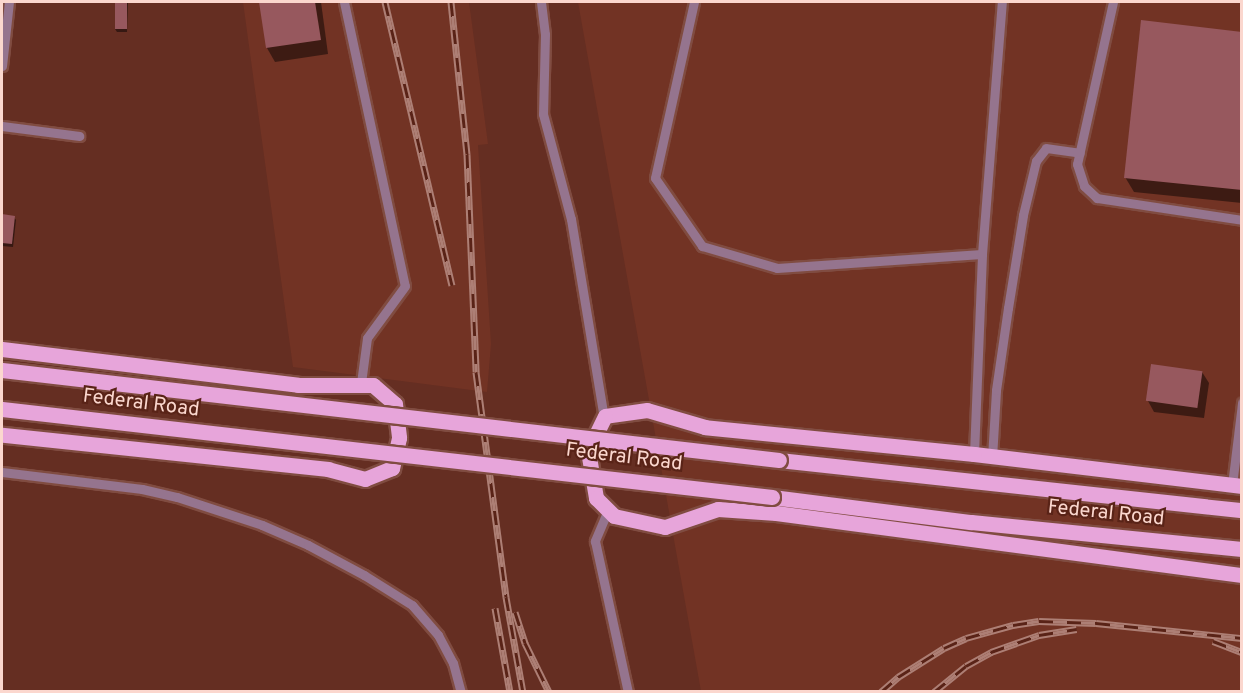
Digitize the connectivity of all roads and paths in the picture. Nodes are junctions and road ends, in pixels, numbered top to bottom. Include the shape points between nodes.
1 (9, 2) edge
2 (344, 2) edge
3 (542, 2) edge
4 (694, 2) edge
5 (1002, 2) edge
6 (1113, 2) edge
7 (2, 66) edge
8 (2, 126) edge
9 (79, 136) dead end
10 (1080, 153) junction
11 (1242, 220) edge
12 (982, 254) junction
13 (2, 349) edge
14 (2, 370) edge
15 (361, 383) junction
16 (1242, 403) edge
17 (2, 409) edge
18 (604, 419) junction
19 (2, 435) edge
20 (974, 454) junction
21 (992, 458) junction
22 (2, 472) edge
23 (1237, 486) edge
24 (608, 510) junction
25 (1242, 510) edge
26 (1242, 549) edge
27 (1242, 575) edge
28 (461, 692) edge
29 (628, 692) edge

1 - 7 lane
2 - 15 lane via 405,286 367,338
3 - 18 lane via 543,114 571,219
4 - 12 lane via 655,178 702,246 777,268
5 - 12 lane
6 - 10 lane
8 - 9 lane
10 - 11 lane via 1077,164 1084,186 1097,198
10 - 21 lane via 1046,148 1036,161 1008,308 996,390
12 - 20 lane
13 - 15 main road via 298,385
14 - 25 main road, Federal Road, bridge
15 - 19 main road via 374,385 394,404 399,438 392,468 365,478 328,469
16 - 23 lane
17 - 26 main road, Federal Road, bridge via 971,522
18 - 20 main road via 647,410 705,427
18 - 24 main road via 588,451 596,498
20 - 21 main road
21 - 23 main road
22 - 28 lane via 177,497 308,545 412,604 438,635 453,663
24 - 27 main road via 614,516 665,527 718,509 776,513
24 - 29 lane via 595,541

